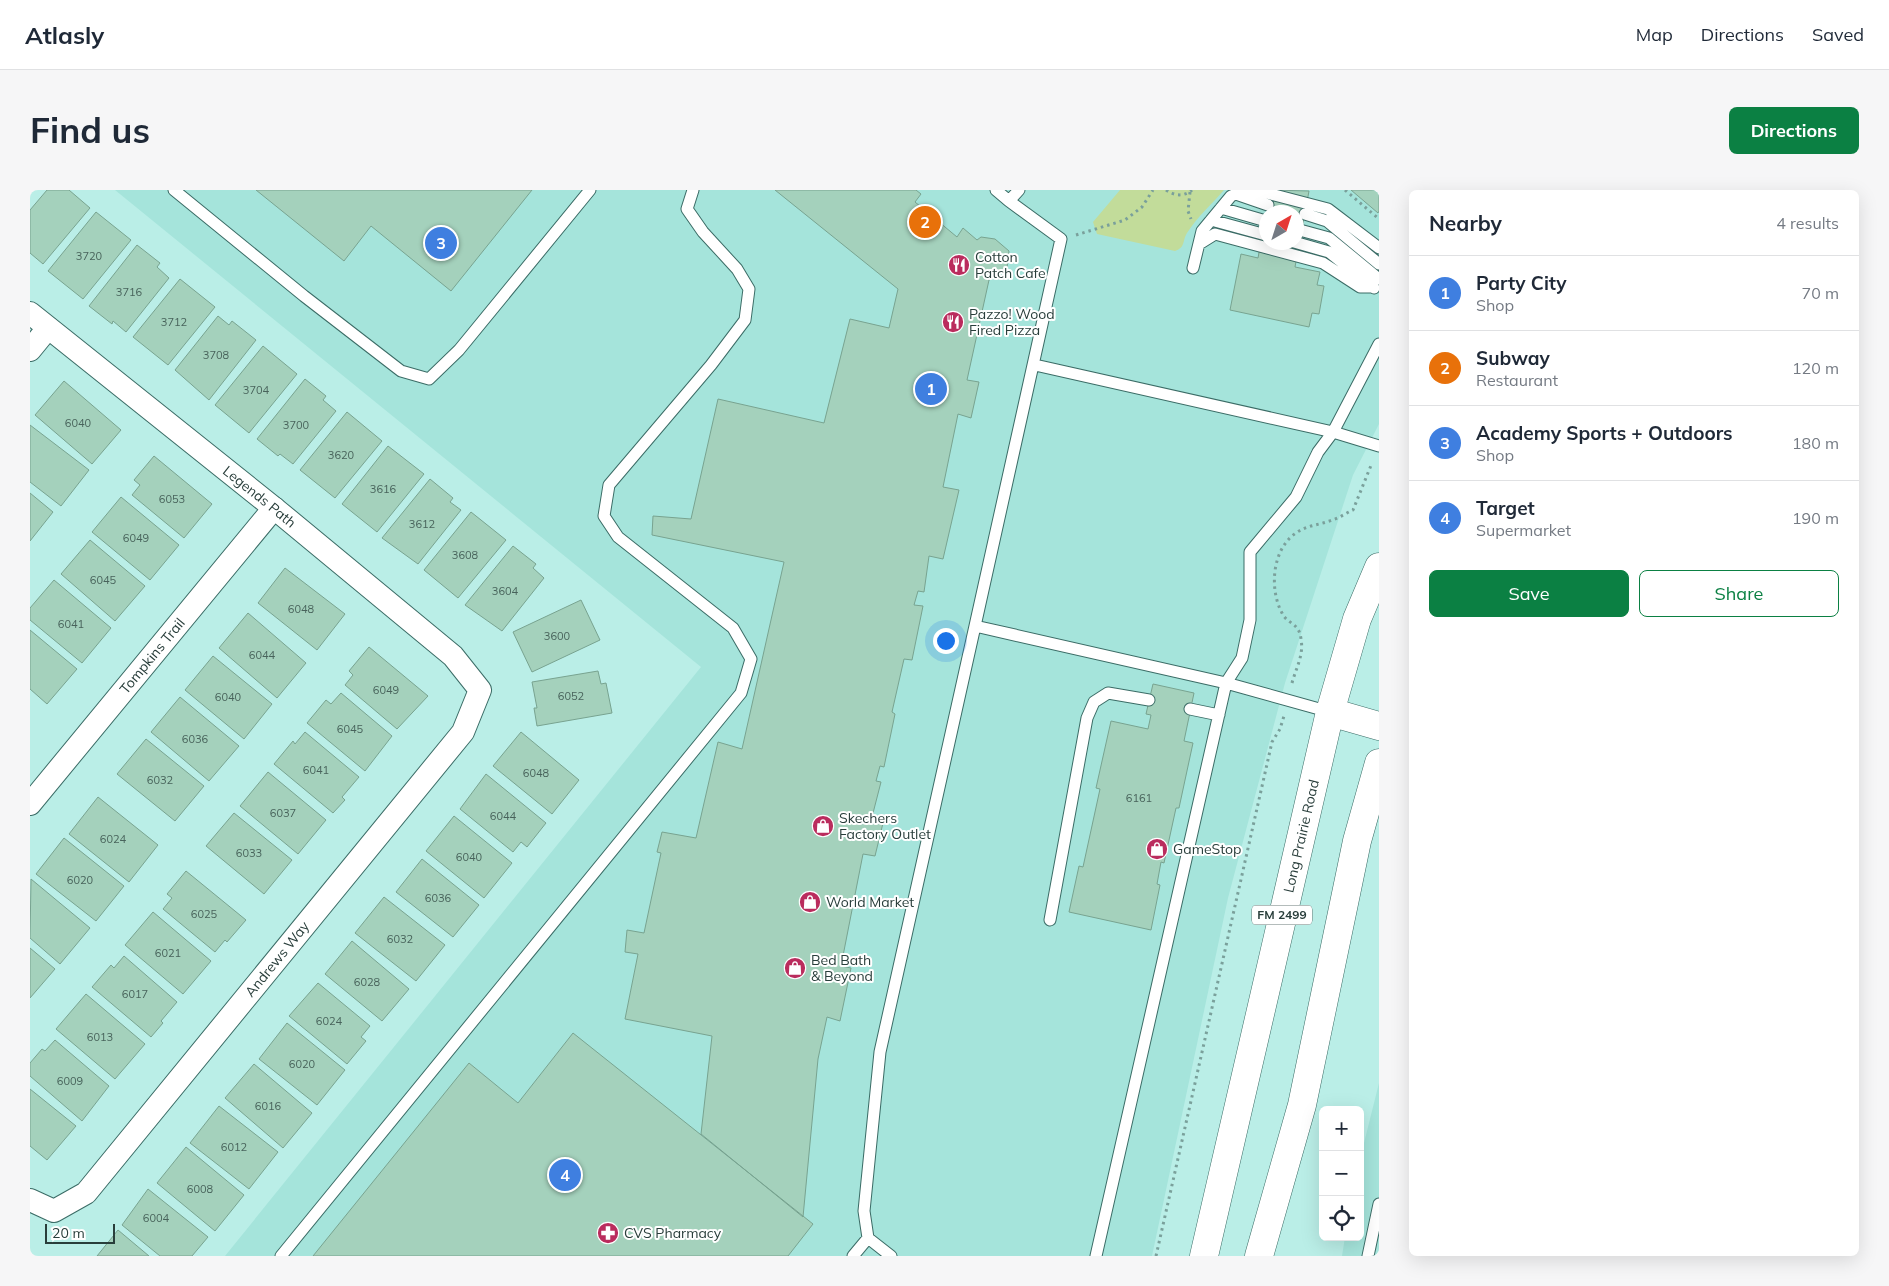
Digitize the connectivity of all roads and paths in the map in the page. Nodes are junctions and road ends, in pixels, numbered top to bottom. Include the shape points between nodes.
1 (174, 190) edge
2 (590, 190) edge
3 (694, 190) edge
4 (996, 190) edge
5 (1019, 190) edge
6 (1153, 190) edge
7 (1166, 190) edge
8 (1344, 190) edge
9 (1191, 191) edge
10 (1236, 194) junction
11 (1009, 202) junction
12 (1268, 205) dead end
13 (1221, 208) junction
14 (1305, 214) dead end
15 (1259, 218) edge
16 (1379, 219) edge
17 (1211, 220) junction
18 (1202, 231) junction
19 (1304, 231) edge
20 (1259, 233) edge
21 (1061, 239) junction
22 (1199, 244) junction
23 (1304, 245) edge
24 (1379, 248) edge
25 (1379, 264) edge
26 (1193, 268) dead end
27 (1377, 286) edge
28 (30, 313) edge
29 (48, 328) junction
30 (1379, 344) edge
31 (30, 350) edge
32 (1035, 365) junction
33 (1333, 432) junction
34 (1379, 446) edge
35 (1375, 458) dead end
36 (274, 508) junction
37 (1379, 567) edge
38 (1274, 584) dead end
39 (976, 626) junction
40 (1226, 683) junction
41 (480, 690) joint
42 (1149, 700) dead end
43 (1190, 709) dead end
44 (1330, 712) junction
45 (1219, 715) junction
46 (1379, 726) edge
47 (1379, 763) edge
48 (30, 804) edge
49 (1256, 811) dead end
50 (1050, 920) dead end
51 (30, 1200) edge
52 (1379, 1204) edge
53 (868, 1238) junction
54 (281, 1256) edge
55 (853, 1256) edge
56 (891, 1256) edge
57 (1096, 1256) edge
58 (1156, 1256) edge
59 (1204, 1256) edge
60 (1259, 1256) edge
61 (1368, 1256) edge

1 - 2 lane via 401,371 429,379 458,350
3 - 54 lane via 688,208 749,289 744,320 609,485 604,516 618,537 733,628 751,659 741,694
4 - 11 lane
5 - 11 lane
6 - 21 path via 1142,207 1125,220
7 - 9 path via 1178,195
8 - 16 path
9 - 18 path via 1189,216
10 - 12 lane
10 - 13 lane via 1230,196
10 - 24 lane via 1255,190 1328,209
11 - 21 lane
13 - 15 lane
13 - 17 lane
14 - 25 lane via 1328,221
17 - 18 lane
17 - 20 lane
18 - 22 lane
19 - 27 lane via 1329,238
21 - 32 lane
22 - 26 lane
22 - 27 lane via 1216,234 1323,263 1360,287
23 - 27 lane via 1329,252
28 - 29 street, Legends Path
29 - 31 street
29 - 36 street, Legends Path
30 - 33 lane
32 - 33 lane
32 - 39 lane
33 - 34 lane
33 - 40 lane via 1318,452 1296,497 1250,552 1250,620 1242,658
35 - 38 path via 1353,510 1295,533 1278,556
36 - 41 street, Legends Path via 453,656
36 - 48 street, Tompkins Trail
37 - 44 main road, Long Prairie Road / FM 2499 via 1357,620
39 - 40 lane
39 - 53 lane via 880,1052 864,1212
40 - 44 lane
40 - 45 lane
41 - 51 street, Andrews Way via 463,732 86,1193 54,1211
42 - 50 lane via 1108,693 1094,702 1087,718
43 - 45 lane
44 - 46 main road
44 - 59 main road, Long Prairie Road / FM 2499
45 - 57 lane
47 - 60 main road via 1357,840 1302,1105
49 - 58 path
52 - 61 lane
53 - 55 lane
53 - 56 lane

